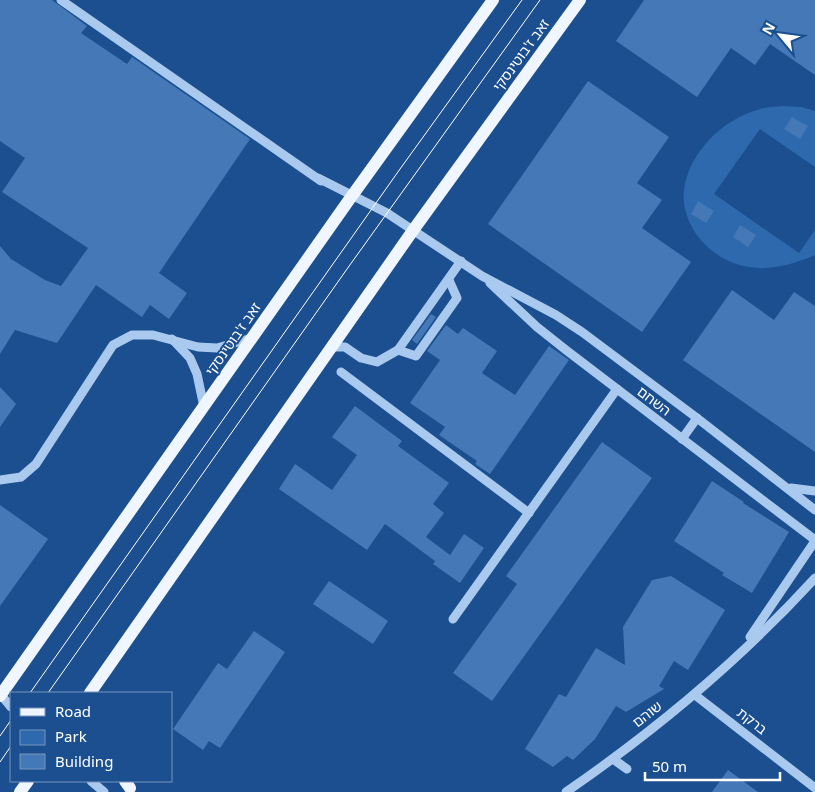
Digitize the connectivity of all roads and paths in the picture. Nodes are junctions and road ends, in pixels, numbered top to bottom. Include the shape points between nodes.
1 (61, 0) edge
2 (493, 0) edge
3 (580, 0) edge
4 (351, 198) junction
5 (414, 229) junction
6 (461, 261) junction
7 (482, 276) junction
8 (449, 280) junction
9 (252, 338) junction
10 (172, 339) junction
11 (332, 346) junction
12 (398, 350) junction
13 (341, 372) dead end
14 (617, 389) junction
15 (204, 407) junction
16 (698, 418) junction
17 (682, 439) junction
18 (0, 480) edge
19 (786, 487) junction
20 (815, 491) edge
21 (815, 510) edge
22 (529, 513) junction
23 (815, 541) edge
24 (815, 578) edge
25 (453, 619) dead end
26 (740, 652) junction
27 (93, 692) edge
28 (695, 695) junction
29 (4, 697) edge
30 (613, 759) junction
31 (627, 769) dead end
32 (91, 782) edge
33 (815, 788) edge
34 (104, 792) edge
35 (566, 792) edge

1 - 4 street, השחם
2 - 4 main road, זאב ז'בוטינסקי
3 - 5 main road, זאב ז'בוטינסקי
4 - 5 street, השחם via 387,212
4 - 9 main road, זאב ז'בוטינסקי
5 - 6 street, השחם
5 - 11 main road, זאב ז'בוטינסקי
6 - 7 street, השחם
6 - 8 street
7 - 14 street, השחם via 537,327
7 - 16 street, השחם via 582,332
8 - 12 street
8 - 12 street via 457,298 416,356
9 - 10 street via 217,348 198,347
9 - 15 main road, זאב ז'בוטינסקי
10 - 15 street via 190,358 198,374
10 - 18 street via 132,335 113,345 36,464 21,477
11 - 12 street via 345,347 361,358 377,362
11 - 27 main road, זאב ז'בוטינסקי
13 - 22 street
14 - 17 street, השחם
14 - 22 street
15 - 29 main road, זאב ז'בוטינסקי
16 - 17 street
16 - 19 street, השחם
17 - 23 street, השחם
19 - 20 street
19 - 21 street, השחם
22 - 25 street
23 - 26 street, שוהם
24 - 26 street, שוהם
26 - 28 street, שוהם
28 - 30 street, שוהם
28 - 33 street, ברקת
30 - 31 street
30 - 35 street, שוהם
32 - 34 street

